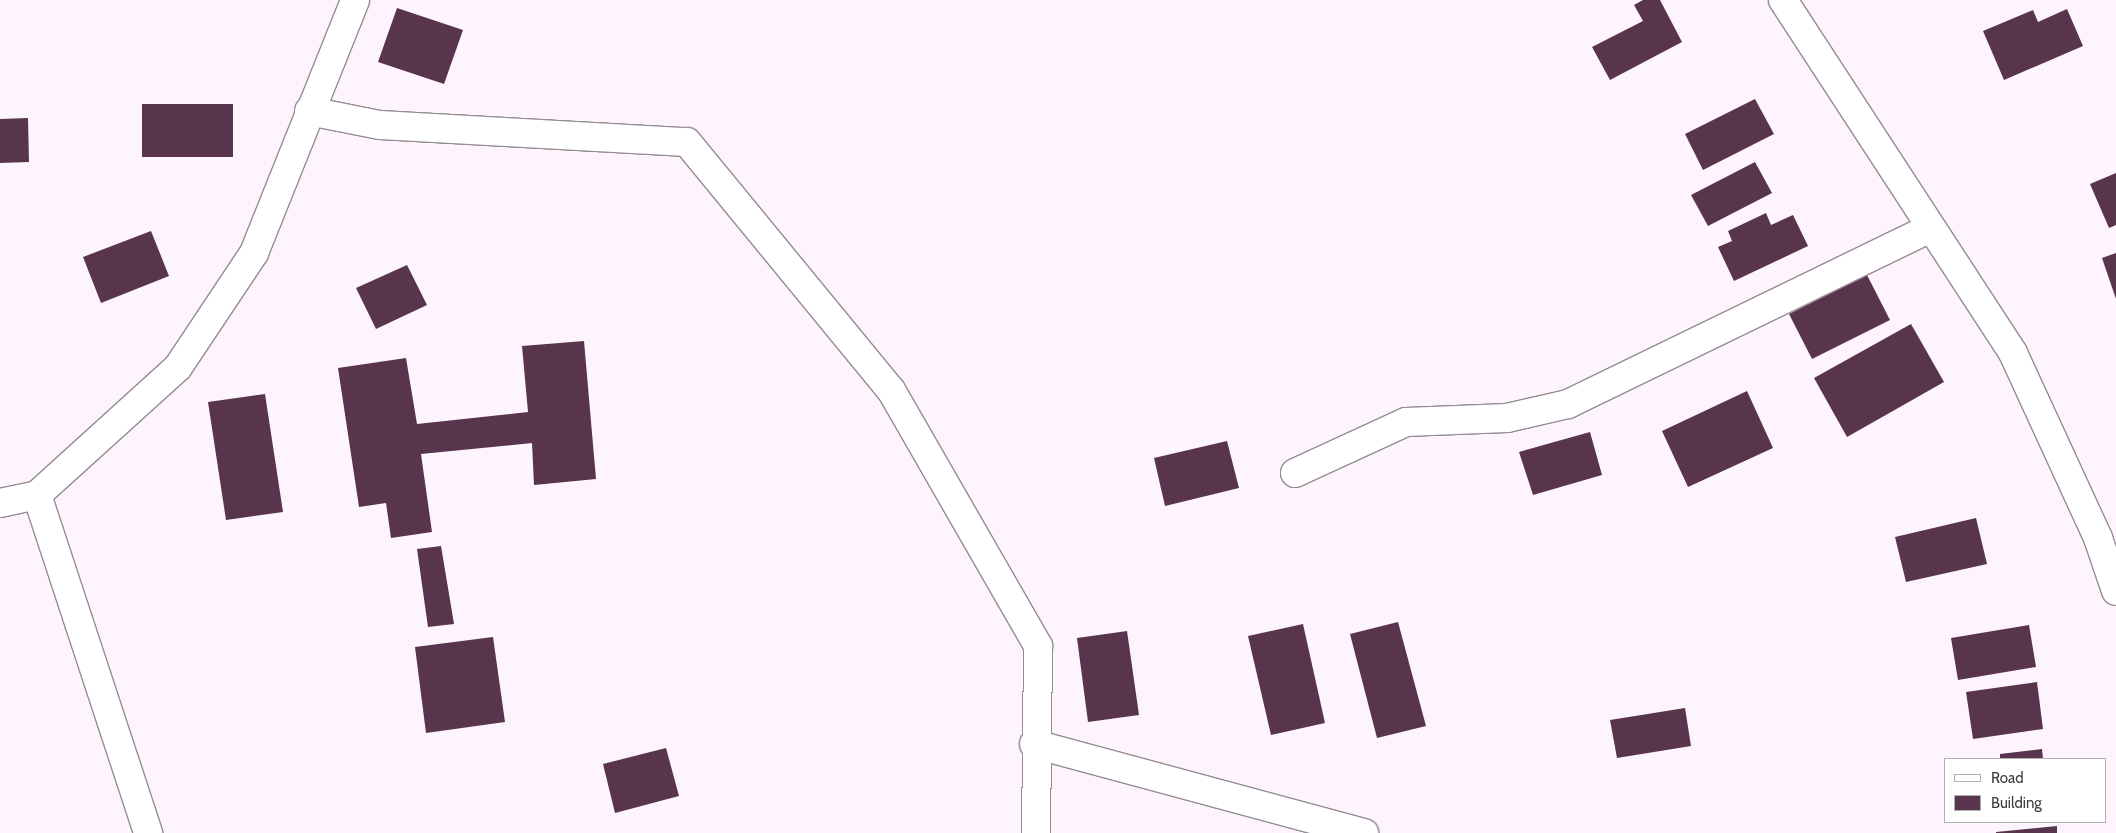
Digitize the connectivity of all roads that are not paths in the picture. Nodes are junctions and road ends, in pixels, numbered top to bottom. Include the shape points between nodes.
1 (355, 0) edge
2 (1783, 0) edge
3 (309, 111) junction
4 (1931, 228) junction
5 (1295, 473) dead end
6 (37, 495) junction
7 (0, 503) edge
8 (2116, 591) edge
9 (1034, 744) junction
10 (148, 833) edge
11 (1036, 833) edge
12 (1364, 833) edge

1 - 3 street
2 - 4 street
3 - 6 street via 254,253 178,367
3 - 9 street via 380,125 687,142 901,407 1038,646
4 - 5 street via 1568,404 1507,418 1406,422
4 - 8 street via 2013,353 2098,538
6 - 7 street
6 - 10 street
9 - 11 street
9 - 12 street

